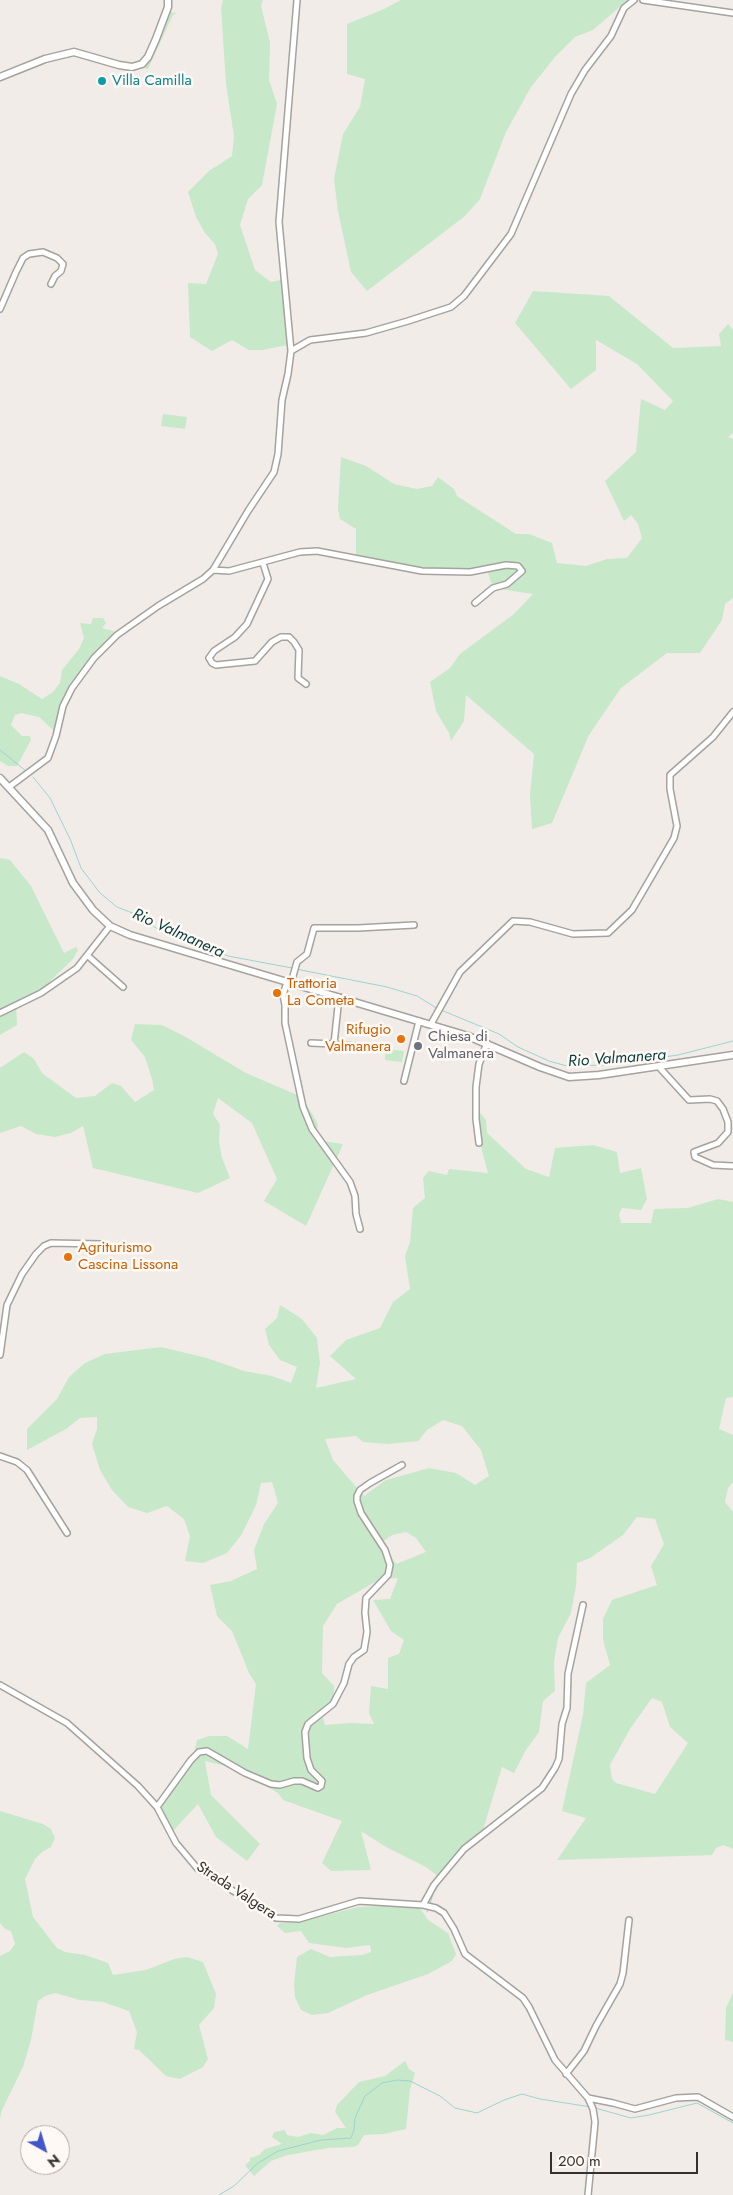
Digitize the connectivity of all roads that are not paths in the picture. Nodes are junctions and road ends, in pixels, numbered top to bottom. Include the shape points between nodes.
1 (168, 0) edge
2 (297, 0) edge
3 (634, 0) edge
4 (643, 0) edge
5 (733, 13) edge
6 (0, 77) edge
7 (52, 284) dead end
8 (0, 309) edge
9 (291, 351) junction
10 (263, 563) junction
11 (213, 570) junction
12 (475, 603) dead end
13 (306, 684) dead end
14 (733, 712) edge
15 (0, 778) edge
16 (10, 787) junction
17 (414, 925) dead end
18 (110, 926) junction
19 (88, 956) junction
20 (289, 982) junction
21 (123, 987) dead end
22 (339, 997) junction
23 (0, 1013) edge
24 (419, 1021) junction
25 (431, 1024) junction
26 (487, 1042) junction
27 (311, 1043) dead end
28 (334, 1044) junction
29 (363, 1047) dead end
30 (733, 1055) edge
31 (659, 1067) junction
32 (404, 1081) dead end
33 (479, 1143) dead end
34 (733, 1166) edge
35 (360, 1230) dead end
36 (100, 1244) dead end
37 (0, 1355) edge
38 (0, 1456) edge
39 (402, 1465) dead end
40 (67, 1533) dead end
41 (583, 1605) dead end
42 (0, 1685) edge
43 (157, 1807) junction
44 (424, 1905) junction
45 (629, 1920) dead end
46 (566, 2074) junction
47 (588, 2098) junction
48 (733, 2117) edge
49 (588, 2195) edge

1 - 6 street via 156,39 142,64 132,67 118,65 74,52 45,59
2 - 9 street via 279,222
3 - 9 street via 624,8 611,36 571,94 510,234 464,296 451,307 408,321 366,333 310,340
4 - 5 street
7 - 8 street via 63,264 43,252 29,254 23,258
9 - 11 street via 274,472
10 - 11 street via 229,571
10 - 12 street via 300,552 317,551 422,571 470,572 506,565 518,566 522,571
10 - 13 street via 268,579 247,624 209,658 216,665 256,661 272,642 285,636 294,642 298,650 298,678
11 - 16 street via 117,635 94,658 63,706 52,751 43,763
14 - 25 street via 713,737 670,775 677,826 674,838 632,910 608,933 573,934 530,922 513,921 460,972
15 - 16 street
16 - 18 street via 48,830 73,883
17 - 20 street via 314,928 307,954 297,962
18 - 19 street
18 - 20 street via 156,945
19 - 21 street
19 - 23 street via 56,983
20 - 22 street
20 - 35 street via 283,994 285,1023 303,1107 312,1129 350,1182
22 - 24 street
22 - 28 street
24 - 25 street
24 - 32 street
25 - 26 street
26 - 31 street via 569,1077
26 - 33 street via 477,1082
27 - 28 street
28 - 29 street
30 - 31 street
31 - 34 street via 688,1100 710,1099 717,1101 723,1109 728,1132 718,1143 694,1152 695,1157 713,1164
36 - 37 street via 51,1243 36,1254 7,1305
38 - 40 street via 27,1470
39 - 43 street via 370,1483 357,1496 361,1513 385,1550 390,1565 388,1575 366,1598 364,1650 349,1664 333,1704 308,1724 305,1732 309,1765 322,1781 321,1786 318,1788 302,1781 271,1784 245,1774 207,1752 199,1752
41 - 44 street via 555,1768 542,1788 464,1849 434,1885
42 - 43 street, Strada Valgera via 67,1723
43 - 44 street, Strada Valgera via 176,1843 197,1868 276,1918 299,1919 359,1901
44 - 46 street, Strada Valgera via 434,1907 448,1917 465,1954 526,2003 555,2060
45 - 46 street via 620,1984 584,2051
46 - 47 street, Strada Valgera
47 - 48 street via 635,2109 676,2098 698,2097
47 - 49 street, Strada Valgera via 592,2107 594,2144

